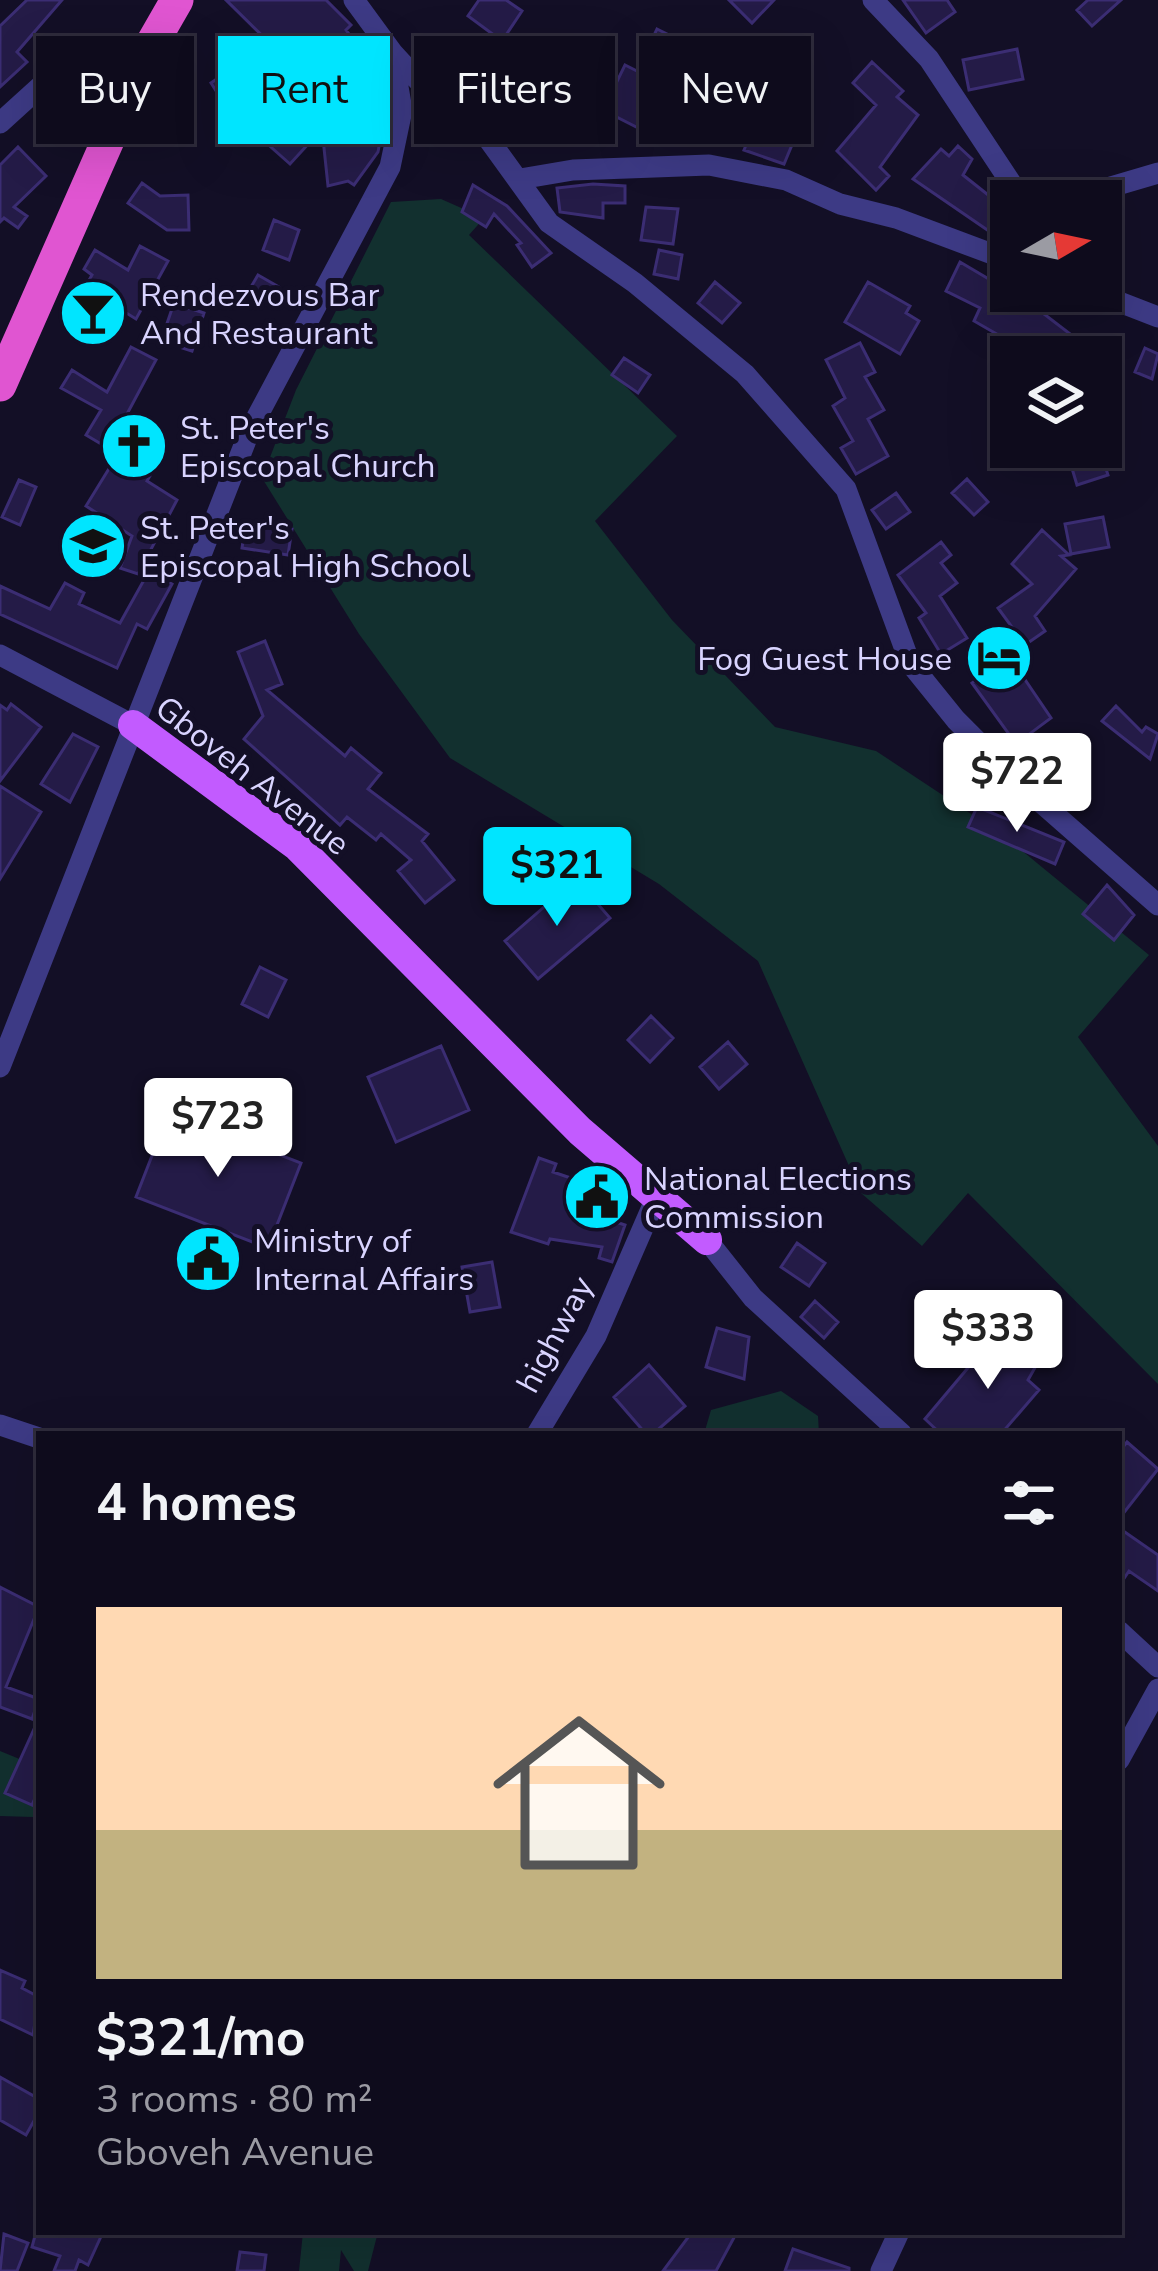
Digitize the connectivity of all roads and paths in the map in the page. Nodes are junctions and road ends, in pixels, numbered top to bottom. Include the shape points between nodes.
1 (176, 0) edge
2 (354, 0) edge
3 (873, 0) edge
4 (158, 36) edge
5 (392, 52) junction
6 (36, 90) edge
7 (0, 123) edge
8 (107, 144) edge
9 (1158, 173) edge
10 (520, 179) junction
11 (1009, 180) edge
12 (1122, 184) edge
13 (990, 253) edge
14 (1122, 303) edge
15 (1158, 317) edge
16 (0, 385) edge
17 (0, 655) edge
18 (133, 725) junction
19 (1158, 905) edge
20 (0, 1066) edge
21 (656, 1198) junction
22 (706, 1240) joint
23 (0, 1425) edge
24 (539, 1431) edge
25 (899, 1431) edge
26 (36, 1437) edge
27 (1122, 1634) edge
28 (1158, 1667) edge
29 (1158, 1689) edge
30 (1122, 1755) edge
31 (898, 2235) edge
32 (881, 2271) edge

1 - 4 highway
2 - 5 street
3 - 11 street via 929,58
5 - 10 street via 436,100 484,133
5 - 18 street via 402,110 390,167 250,430
6 - 7 street
8 - 16 highway
9 - 12 street
10 - 13 street via 709,165 786,179
10 - 19 street via 549,223 745,374 846,489 910,664 1021,785
14 - 15 street
17 - 18 street, Gboveh Avenue
18 - 20 street
18 - 21 main road, Gboveh Avenue via 297,846
21 - 22 main road, Gboveh Avenue
21 - 24 street, highway via 596,1336
22 - 25 street, Gboveh Avenue via 753,1298
23 - 26 street
27 - 28 street
29 - 30 street
31 - 32 street

